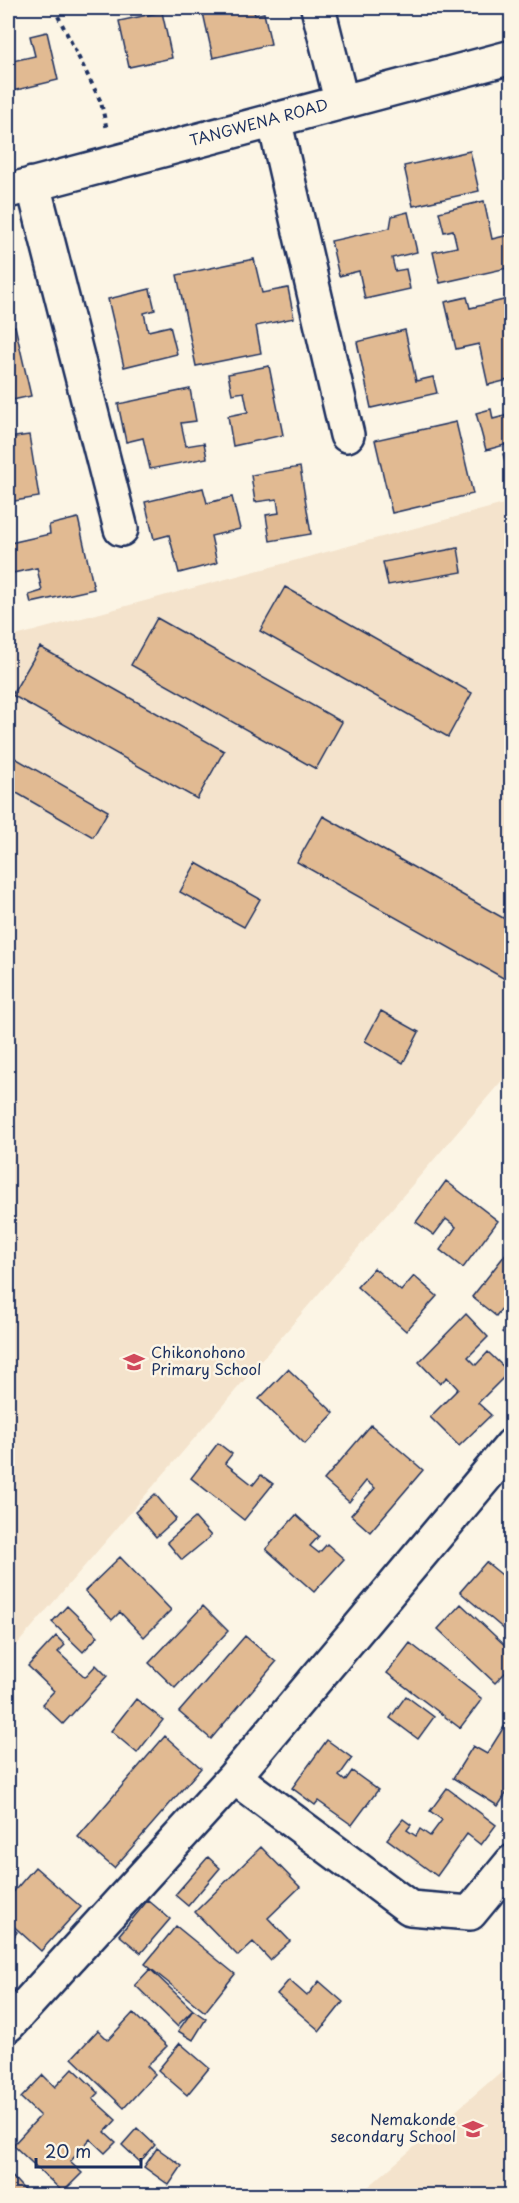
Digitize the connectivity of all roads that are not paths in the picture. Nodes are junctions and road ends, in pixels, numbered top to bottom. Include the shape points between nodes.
1 (318, 8) edge
2 (512, 57) edge
3 (341, 100) junction
4 (274, 119) junction
5 (20, 188) edge
6 (348, 435) dead end
7 (121, 529) dead end
8 (512, 1445) edge
9 (234, 1777) junction
10 (512, 1862) edge
11 (8, 2025) edge

1 - 3 street
2 - 3 street, TANGWENA ROAD
3 - 4 street, TANGWENA ROAD
4 - 5 street, TANGWENA ROAD
4 - 6 street
5 - 7 street
8 - 9 street
9 - 10 street via 410,1908 470,1914
9 - 11 street

